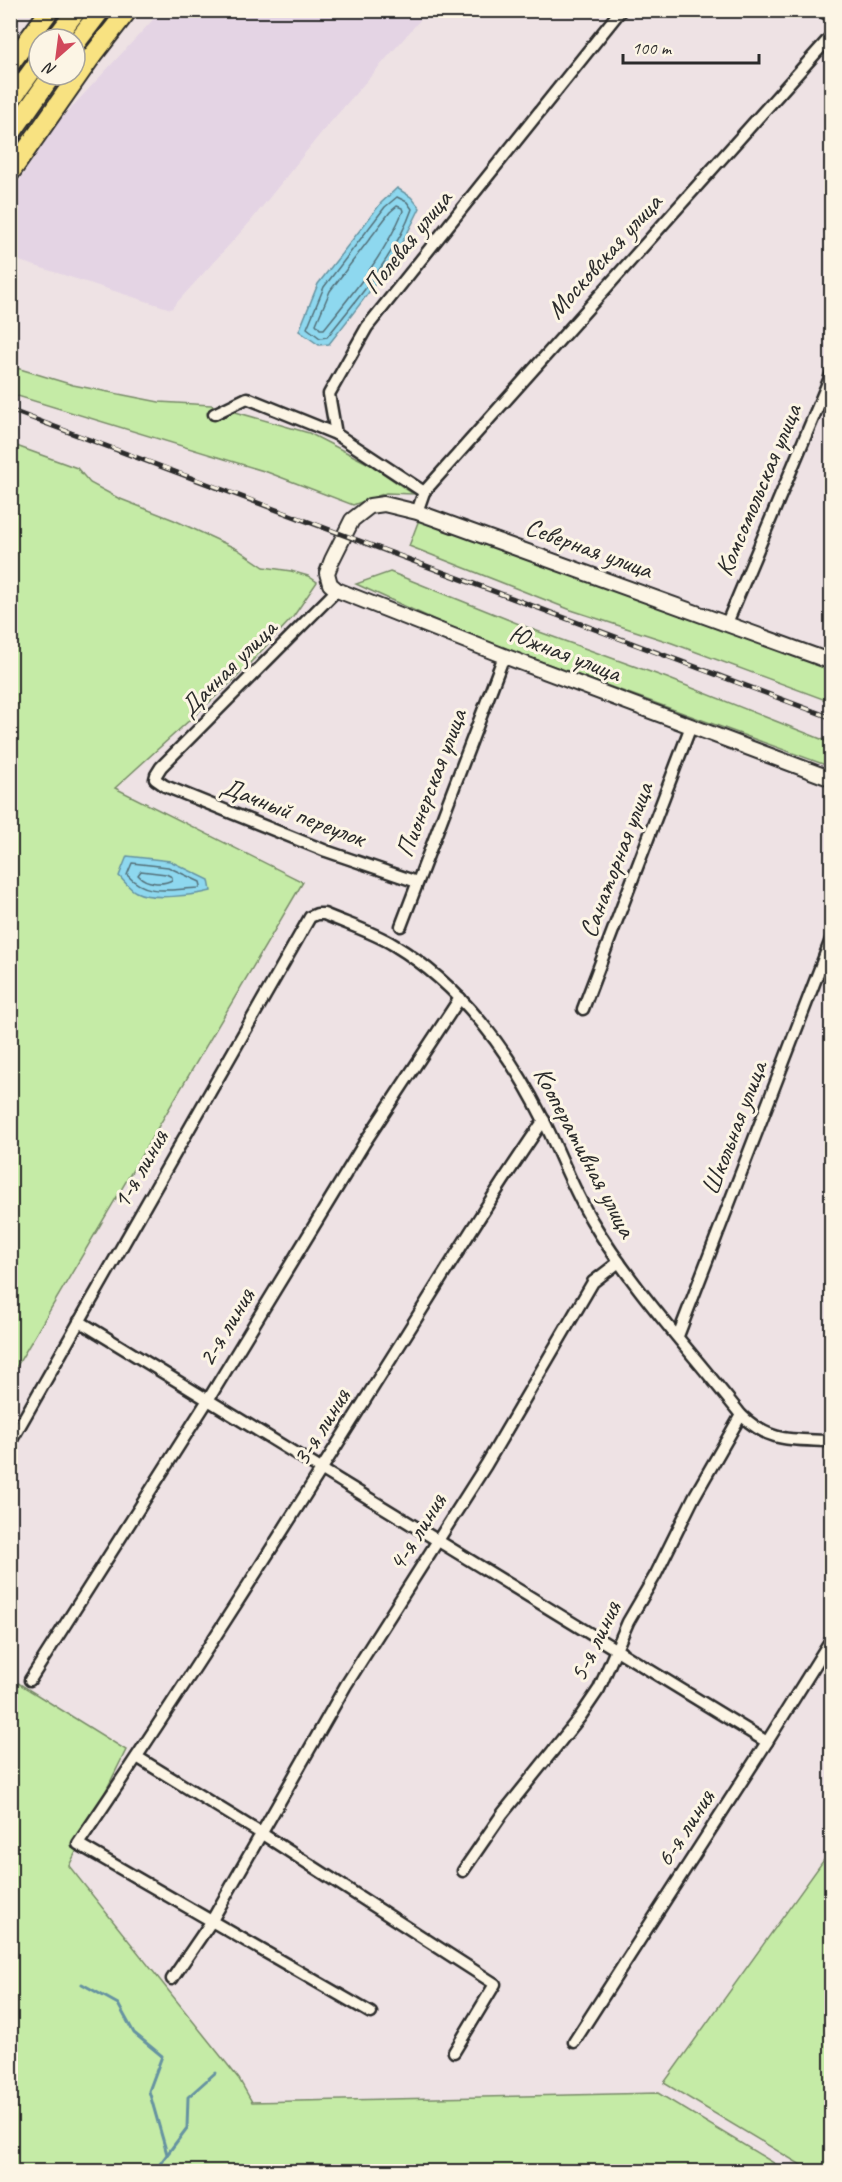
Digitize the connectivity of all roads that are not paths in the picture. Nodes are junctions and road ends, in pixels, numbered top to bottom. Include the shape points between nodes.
1 (50, 10) edge
2 (77, 10) edge
3 (101, 10) edge
4 (621, 10) edge
5 (123, 14) edge
6 (64, 27) edge
7 (87, 28) edge
8 (831, 34) edge
9 (13, 61) edge
10 (27, 78) edge
11 (44, 87) edge
12 (10, 101) edge
13 (10, 135) edge
14 (10, 173) edge
15 (831, 373) edge
16 (214, 414) dead end
17 (336, 434) junction
18 (424, 492) junction
19 (417, 512) junction
20 (337, 590) junction
21 (727, 623) junction
22 (504, 656) junction
23 (831, 662) edge
24 (691, 726) junction
25 (155, 779) joint
26 (831, 779) edge
27 (417, 882) junction
28 (310, 916) joint
29 (400, 926) dead end
30 (831, 937) edge
31 (459, 998) junction
32 (584, 1009) dead end
33 (544, 1120) junction
34 (619, 1262) junction
35 (79, 1321) junction
36 (678, 1336) junction
37 (208, 1400) junction
38 (741, 1415) junction
39 (831, 1441) edge
40 (10, 1443) edge
41 (321, 1469) junction
42 (438, 1540) junction
43 (831, 1638) edge
44 (615, 1649) junction
45 (30, 1680) dead end
46 (767, 1742) junction
47 (137, 1757) junction
48 (260, 1833) junction
49 (463, 1871) dead end
50 (212, 1922) junction
51 (172, 1979) dead end
52 (371, 2013) dead end
53 (574, 2042) dead end
54 (454, 2052) dead end

1 - 9 main road
2 - 6 main road
3 - 7 main road
4 - 17 street, Полевая улица via 367,327 329,394
5 - 14 main road
8 - 18 street, Московская улица
10 - 12 main road
11 - 13 main road
15 - 21 street, Комсомольская улица
16 - 17 street via 247,398
17 - 18 street
18 - 19 street, Московская улица
19 - 20 street, Северная улица via 384,504 370,506 352,519 327,573
19 - 21 street, Северная улица
20 - 22 street, Южная улица
20 - 25 street, Дачная улица via 161,767
21 - 23 street, Северная улица
22 - 24 street, Южная улица
22 - 27 street, Пионерская улица
24 - 26 street, Южная улица
24 - 32 street, Санаторная улица
25 - 27 street, Дачный переулок via 326,851
27 - 29 street, Пионерская улица
28 - 31 street, Кооперативная улица via 324,914 392,944 418,961
28 - 35 street, 1-я линия
30 - 36 street, Школьная улица
31 - 33 street, Кооперативная улица via 497,1041
31 - 37 street, 2-я линия via 365,1142
33 - 34 street, Кооперативная улица via 573,1186
33 - 41 street, 3-я линия via 496,1189
34 - 36 street, Кооперативная улица
34 - 42 street, 4-я линия via 593,1282
35 - 37 street
35 - 40 street, 1-я линия
36 - 38 street, Кооперативная улица
37 - 41 street
37 - 45 street, 2-я линия
38 - 39 street, Кооперативная улица via 766,1434 779,1438
38 - 44 street, 5-я линия
41 - 42 street
41 - 47 street, 3-я линия
42 - 44 street
42 - 48 street, 4-я линия via 346,1685
43 - 46 street, 6-я линия
44 - 46 street
44 - 49 street, 5-я линия via 599,1689 580,1717 503,1813
46 - 53 street, 6-я линия
47 - 48 street
47 - 50 street, 3-я линия via 78,1844
48 - 50 street, 4-я линия
48 - 54 street via 495,1984
50 - 51 street, 4-я линия
50 - 52 street

